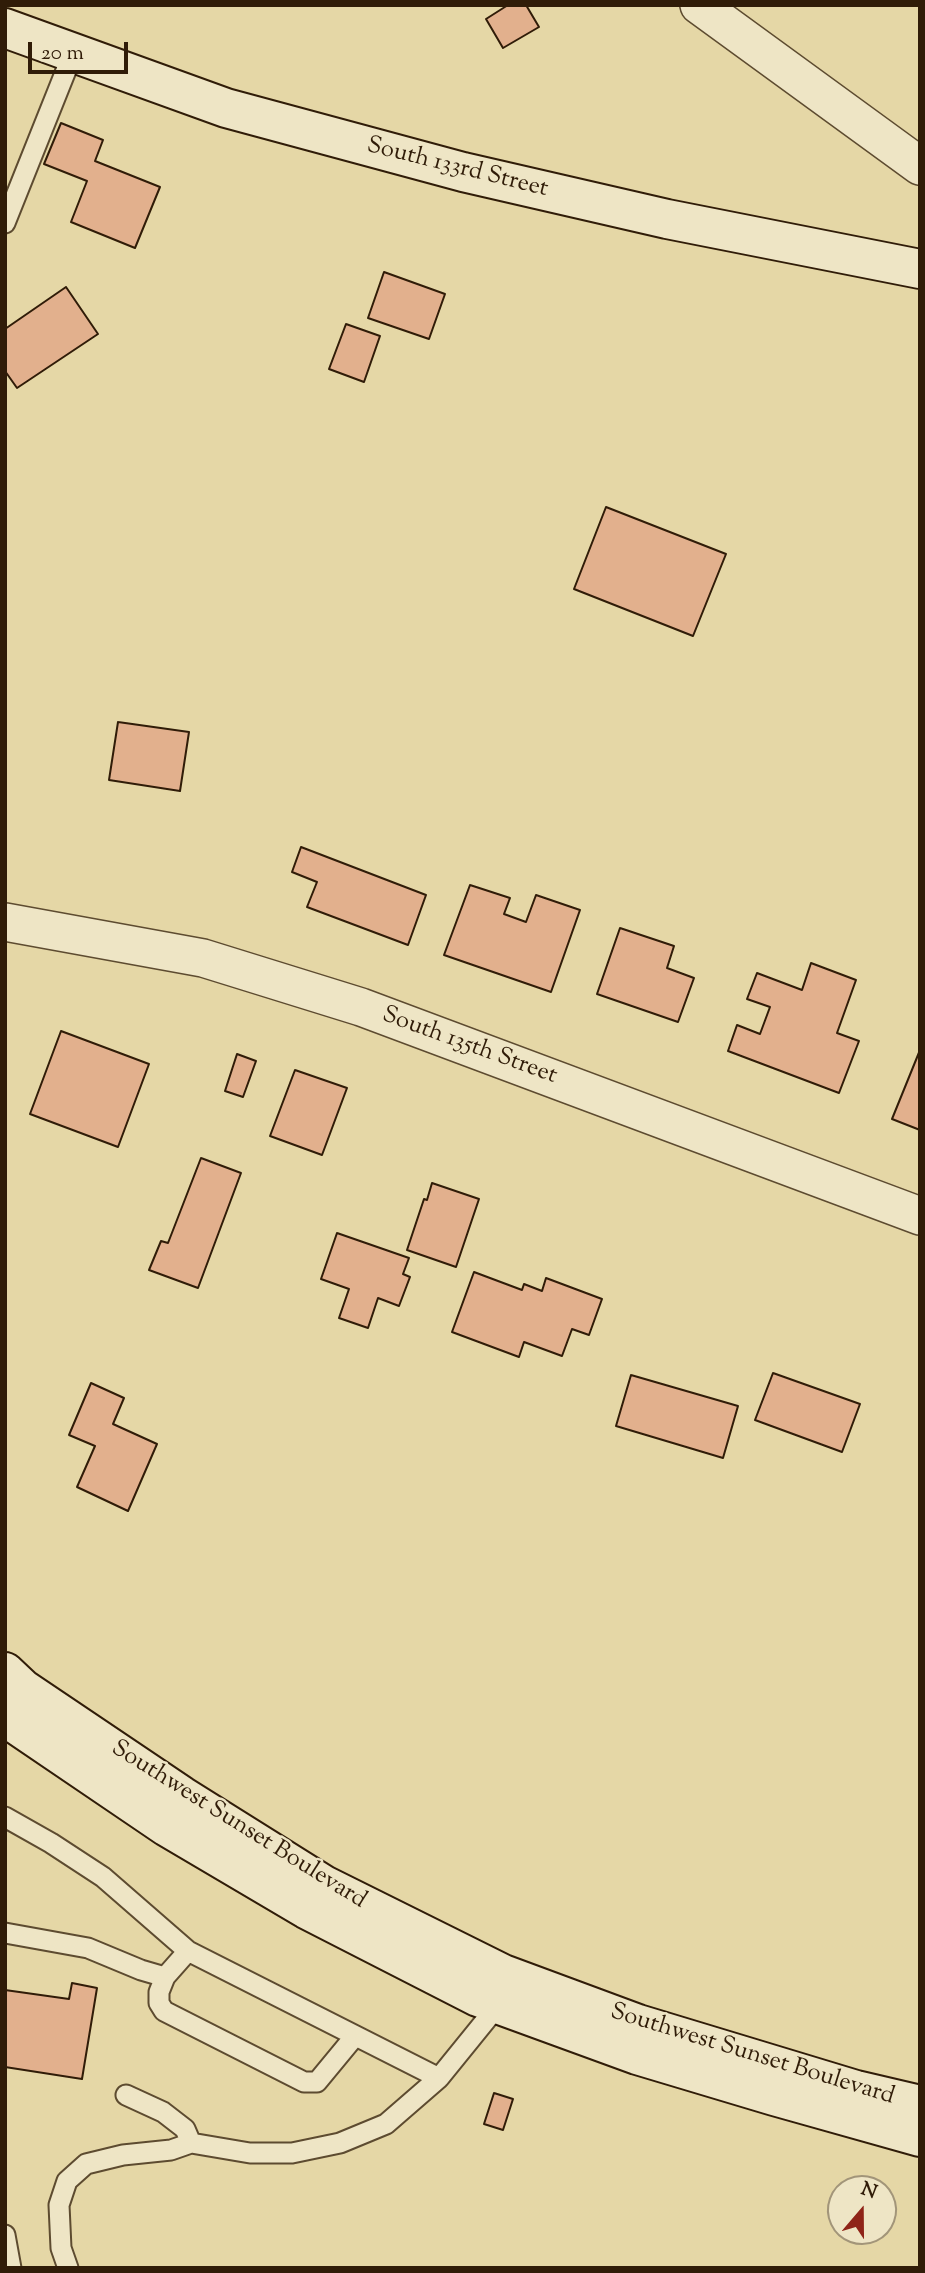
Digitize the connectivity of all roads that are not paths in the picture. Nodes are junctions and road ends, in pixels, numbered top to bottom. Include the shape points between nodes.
1 (699, 5) edge
2 (5, 28) edge
3 (73, 53) junction
4 (920, 166) edge
5 (5, 223) edge
6 (920, 268) edge
7 (5, 922) edge
8 (920, 1216) edge
9 (5, 1672) edge
10 (5, 1717) edge
11 (5, 1817) edge
12 (5, 1933) edge
13 (188, 1951) junction
14 (165, 1978) junction
15 (499, 2004) junction
16 (355, 2036) junction
17 (439, 2078) junction
18 (126, 2095) dead end
19 (920, 2105) edge
20 (920, 2137) edge
21 (191, 2143) junction
22 (5, 2235) edge
23 (11, 2268) edge
24 (68, 2268) edge

1 - 4 street
2 - 3 main road, South 133rd Street
3 - 5 lane
3 - 6 main road, South 133rd Street via 226,108 463,172 667,219
7 - 8 street, South 135th Street via 203,958 361,1007
9 - 19 main road, Southwest Sunset Boulevard via 23,1689 182,1797 324,1885 503,1974 638,2024
10 - 15 main road, Southwest Sunset Boulevard via 167,1827 306,1909
11 - 13 lane via 103,1877
12 - 14 lane via 88,1948
13 - 14 lane
13 - 16 lane
14 - 16 lane via 159,1992 164,2011 304,2082 317,2082
15 - 17 lane
15 - 20 main road, Southwest Sunset Boulevard via 637,2054
16 - 17 lane
17 - 21 lane via 386,2124 340,2143 292,2153 250,2153
18 - 21 lane via 163,2112 185,2129
21 - 24 lane via 86,2164 67,2181 59,2205 61,2248
22 - 23 lane

